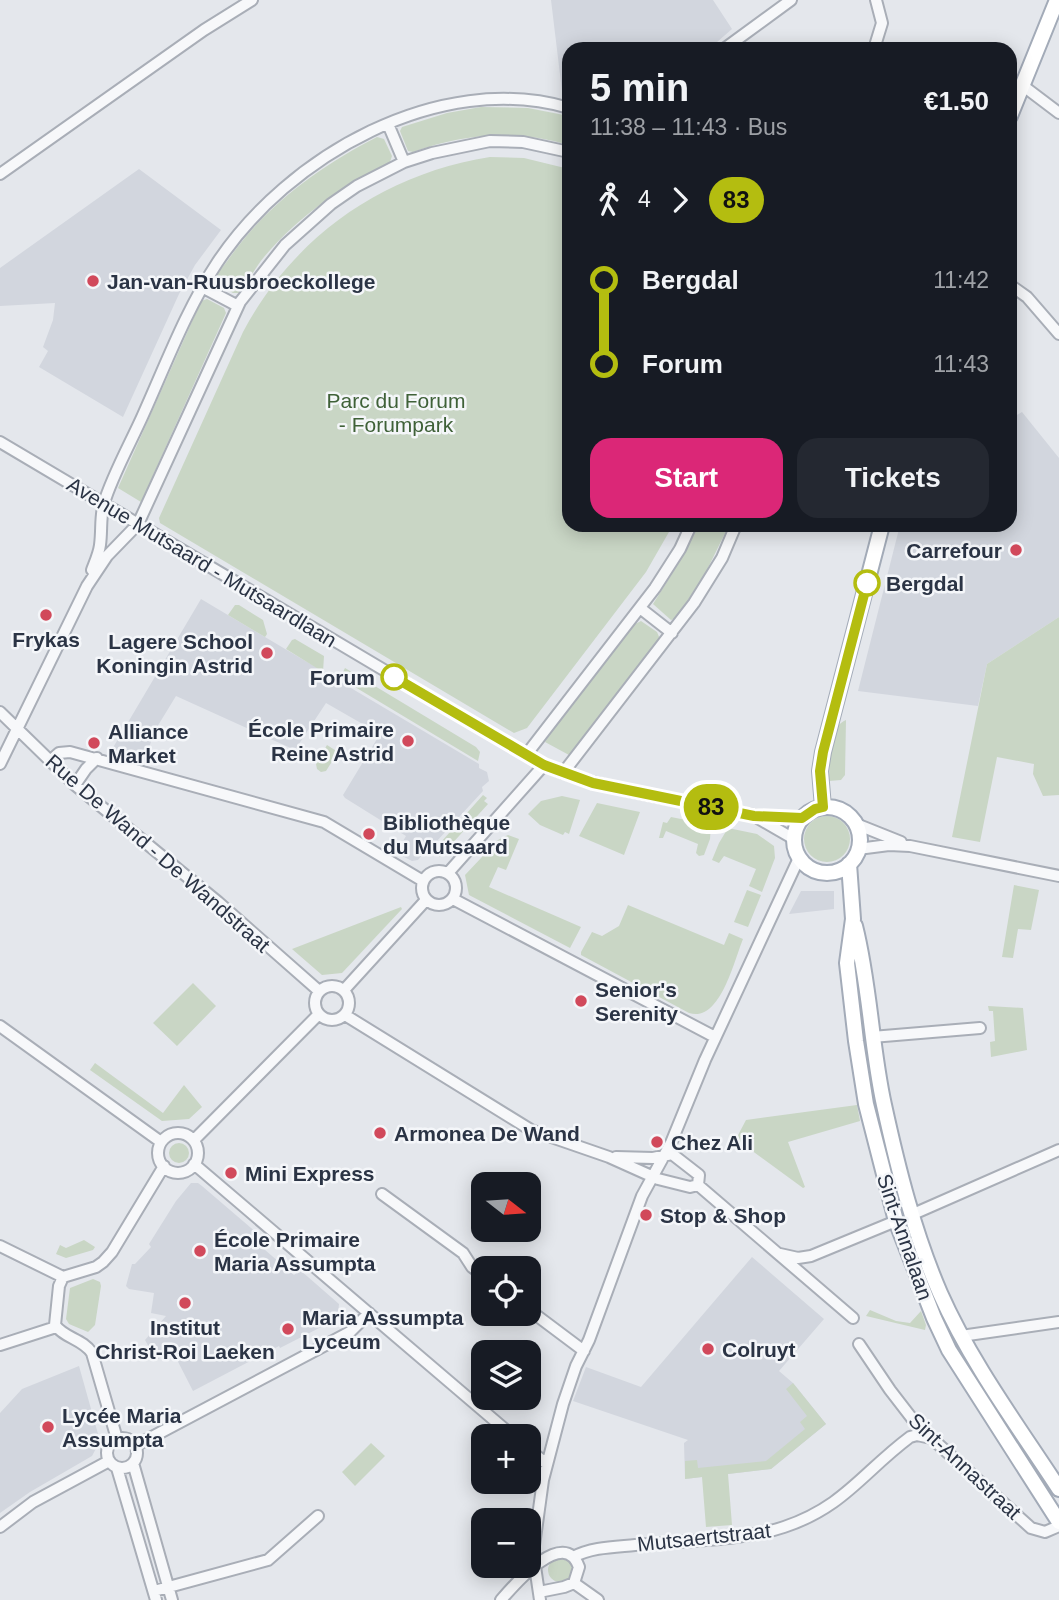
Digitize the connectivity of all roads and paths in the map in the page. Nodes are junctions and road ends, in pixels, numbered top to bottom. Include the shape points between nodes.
1 (252, 0) edge
2 (791, 0) edge
3 (876, 0) edge
4 (1058, 0) edge
5 (734, 42) edge
6 (876, 42) edge
7 (1023, 85) junction
8 (1017, 99) edge
9 (562, 107) edge
10 (1059, 113) edge
11 (388, 124) junction
12 (562, 150) edge
13 (404, 162) junction
14 (0, 174) edge
15 (202, 287) junction
16 (1017, 290) edge
17 (238, 306) junction
18 (1059, 334) edge
19 (0, 442) edge
20 (104, 503) junction
21 (138, 524) junction
22 (687, 532) edge
23 (733, 532) edge
24 (880, 532) edge
25 (87, 586) junction
26 (640, 608) junction
27 (672, 633) junction
28 (0, 712) edge
29 (17, 729) junction
30 (526, 755) junction
31 (97, 758) junction
32 (50, 761) junction
33 (0, 764) edge
34 (544, 765) junction
35 (563, 773) junction
36 (75, 785) junction
37 (823, 807) junction
38 (754, 816) junction
39 (802, 818) junction
40 (856, 824) junction
41 (794, 839) junction
42 (910, 846) junction
43 (858, 849) junction
44 (799, 858) junction
45 (849, 864) junction
46 (448, 873) junction
47 (828, 873) junction
48 (1059, 876) edge
49 (423, 881) junction
50 (850, 889) junction
51 (453, 899) junction
52 (426, 900) junction
53 (853, 919) junction
54 (344, 990) junction
55 (319, 991) junction
56 (318, 1014) junction
57 (345, 1015) junction
58 (0, 1026) edge
59 (980, 1028) dead end
60 (715, 1037) junction
61 (872, 1037) junction
62 (194, 1140) junction
63 (161, 1142) junction
64 (1059, 1150) edge
65 (663, 1155) junction
66 (609, 1157) junction
67 (194, 1164) junction
68 (163, 1166) junction
69 (652, 1176) junction
70 (698, 1185) junction
71 (382, 1194) dead end
72 (911, 1215) junction
73 (896, 1221) junction
74 (0, 1246) edge
75 (778, 1253) junction
76 (471, 1265) edge
77 (63, 1277) junction
78 (369, 1313) junction
79 (853, 1318) dead end
80 (541, 1319) edge
81 (1059, 1322) edge
82 (56, 1327) junction
83 (961, 1336) junction
84 (859, 1344) dead end
85 (0, 1345) edge
86 (584, 1351) junction
87 (499, 1424) edge
88 (931, 1438) junction
89 (117, 1439) junction
90 (135, 1446) junction
91 (541, 1459) edge
92 (133, 1463) junction
93 (547, 1464) junction
94 (113, 1465) junction
95 (1059, 1489) edge
96 (540, 1508) edge
97 (318, 1516) dead end
98 (1059, 1524) edge
99 (0, 1527) edge
100 (573, 1557) junction
101 (541, 1561) edge
102 (522, 1578) edge
103 (536, 1578) edge
104 (574, 1583) junction
105 (168, 1587) junction
106 (155, 1596) edge
107 (540, 1596) edge
108 (172, 1600) edge
109 (501, 1600) edge
110 (598, 1600) edge

1 - 14 street
2 - 5 street
3 - 6 street via 882,23
4 - 7 main road
7 - 8 main road
7 - 10 street
9 - 11 street via 524,100 482,100
11 - 13 street
11 - 15 street via 334,150 284,187 235,238
12 - 13 street via 490,141
13 - 17 street via 357,187 300,229
15 - 17 street
15 - 20 street
16 - 18 street
17 - 21 street
19 - 20 street, Avenue Mutsaard - Mutsaardlaan
20 - 21 street, Avenue Mutsaard - Mutsaardlaan
20 - 25 street via 99,549
21 - 25 street via 107,556
21 - 30 street, Avenue Mutsaard - Mutsaardlaan
22 - 26 street
23 - 27 street via 713,573
24 - 37 main road via 823,752
25 - 29 street
26 - 27 street
26 - 30 street
27 - 35 street
28 - 29 street, Rue De Wand - De Wandstraat
29 - 32 street, Rue De Wand - De Wandstraat
29 - 33 street
30 - 34 street, Avenue Mutsaard - Mutsaardlaan
31 - 32 street via 65,752
31 - 36 street
31 - 49 street via 328,823
32 - 36 street, Rue De Wand - De Wandstraat
34 - 35 street, Avenue Mutsaard - Mutsaardlaan
34 - 46 street
35 - 38 street, Avenue Mutsaard - Mutsaardlaan
36 - 55 street, Rue De Wand - De Wandstraat
37 - 39 main road
37 - 40 main road via 838,809
38 - 39 street, Avenue Mutsaard - Mutsaardlaan
38 - 41 street, Avenue Mutsaard - Mutsaardlaan
39 - 41 main road
40 - 42 street
40 - 43 main road
41 - 44 main road
42 - 43 street
42 - 48 street
43 - 45 main road
44 - 47 main road via 813,870
44 - 60 street
45 - 47 main road
45 - 50 main road, Sint-Annalaan
46 - 49 street via 434,871
46 - 51 street via 456,885
47 - 50 main road
49 - 52 street via 421,891
50 - 53 main road, Sint-Annalaan
51 - 52 street via 440,905
51 - 60 street
52 - 54 street
53 - 61 main road, Sint-Annalaan
53 - 73 main road, Sint-Annalaan via 847,963 856,1041 866,1104
54 - 55 street via 329,986
54 - 57 street via 349,1002
55 - 56 street via 314,1003
56 - 57 street via 331,1021
56 - 62 street
57 - 66 street via 519,1124
58 - 63 street
59 - 61 street
60 - 65 street
61 - 72 main road, Sint-Annalaan
62 - 63 street via 175,1133
62 - 67 street via 198,1152
63 - 68 street
64 - 72 street
65 - 66 street
65 - 69 street
65 - 70 street via 675,1155 697,1173
66 - 69 street
67 - 68 street via 177,1172
67 - 78 street
68 - 77 street via 103,1262
69 - 70 street
69 - 86 street
70 - 75 street
71 - 76 street via 463,1253
72 - 83 main road, Sint-Annalaan
73 - 75 street via 811,1256
73 - 98 main road, Sint-Annalaan via 949,1350
74 - 77 street
75 - 79 street
77 - 82 street
78 - 87 street
78 - 90 street via 350,1332
80 - 86 street
81 - 83 street
82 - 85 street
82 - 89 street via 92,1353
83 - 95 main road, Sint-Annalaan
84 - 88 street, Sint-Annastraat
86 - 93 street
88 - 98 street, Sint-Annastraat via 1031,1528 1045,1532
88 - 100 street, Mutsaertstraat via 910,1437 844,1496 783,1527 747,1535 598,1548
89 - 90 street
89 - 94 street via 107,1448
90 - 92 street
91 - 93 street
92 - 94 street via 124,1468
92 - 105 street
93 - 96 street
94 - 99 street via 33,1502
94 - 106 street
97 - 105 street via 268,1560
100 - 101 street, Mutsaertstraat via 562,1553
100 - 104 street via 579,1567
102 - 109 street
103 - 107 street
104 - 107 street
104 - 110 street
105 - 106 street
105 - 108 street

